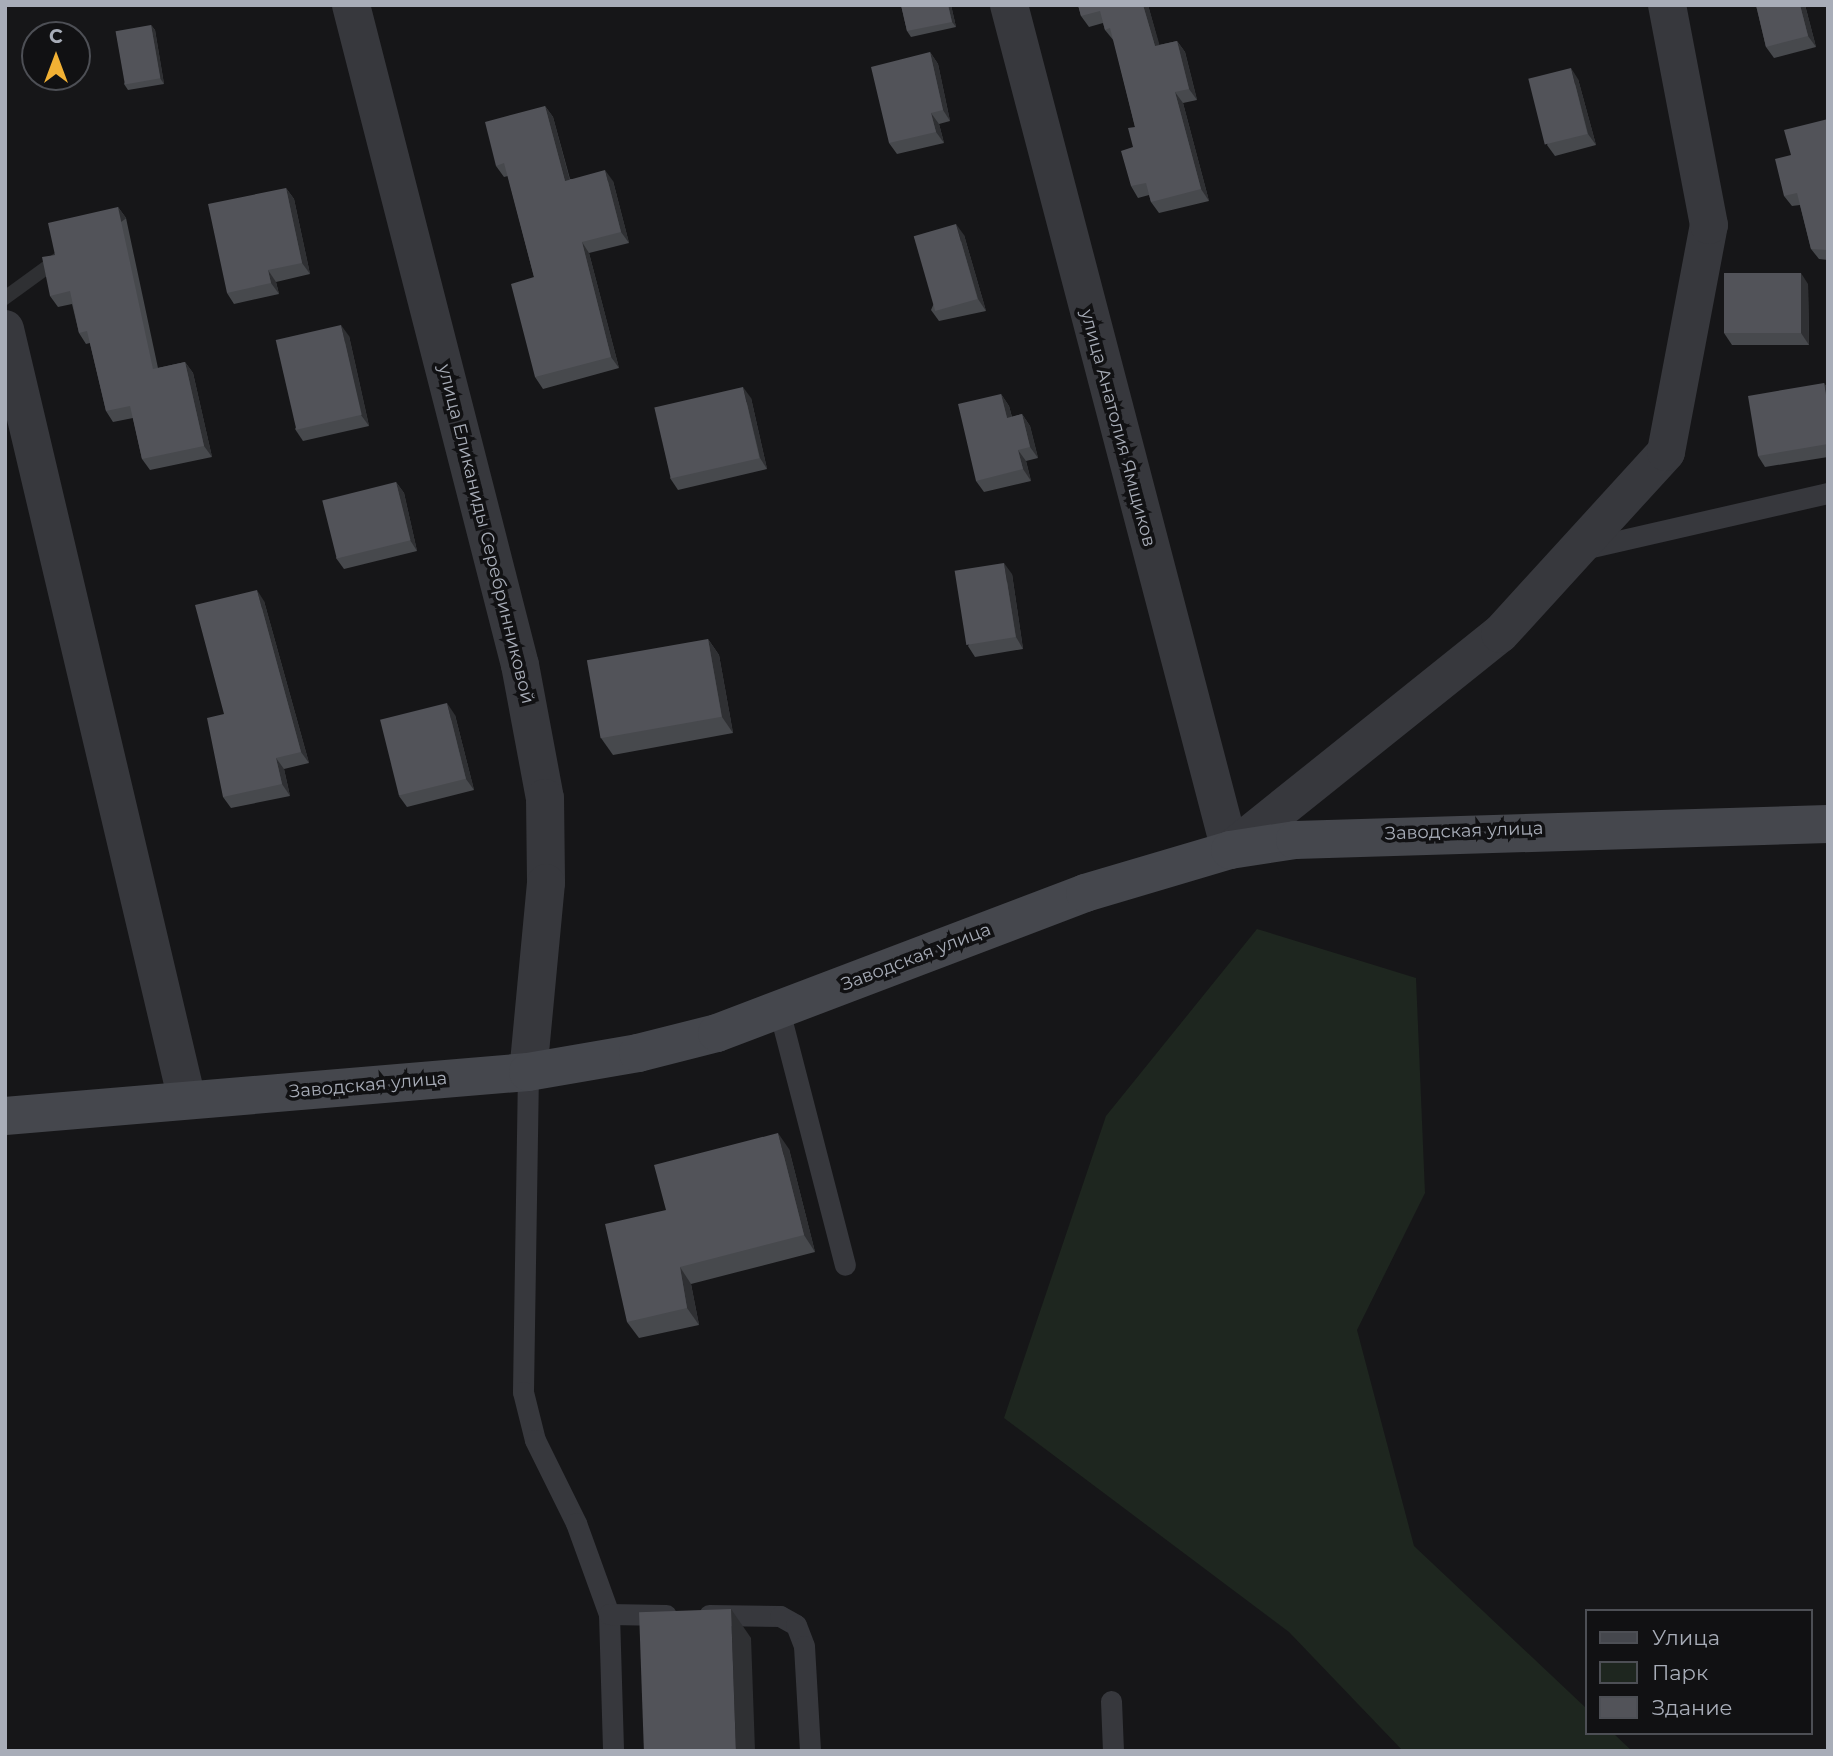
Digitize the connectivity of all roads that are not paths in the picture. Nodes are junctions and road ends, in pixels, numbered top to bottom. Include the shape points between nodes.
1 (351, 5) edge
2 (1009, 5) edge
3 (1667, 5) edge
4 (5, 329) edge
5 (1828, 493) edge
6 (1581, 550) junction
7 (1828, 824) edge
8 (1230, 850) junction
9 (779, 1010) junction
10 (528, 1072) junction
11 (187, 1100) junction
12 (5, 1116) edge
13 (845, 1265) dead end
14 (609, 1614) junction
15 (1111, 1701) dead end
16 (613, 1751) edge
17 (810, 1751) edge
18 (1113, 1751) edge

1 - 10 street, улица Еликаниды Серебринниковой via 520,665 545,798 545,895
2 - 8 street, улица Анатолия Ямщиков
3 - 6 street via 1708,192 1709,225 1666,452
4 - 11 street
5 - 6 lane
6 - 8 street via 1500,634
7 - 8 street, Заводская улица via 1379,834
8 - 9 street, Заводская улица via 1084,893
9 - 10 street, Заводская улица via 690,1041
9 - 13 lane
10 - 11 street, Заводская улица
10 - 14 lane via 523,1392 535,1440 576,1523
11 - 12 street, Заводская улица
14 - 16 lane
14 - 17 lane via 780,1616 796,1625 804,1646
15 - 18 lane

